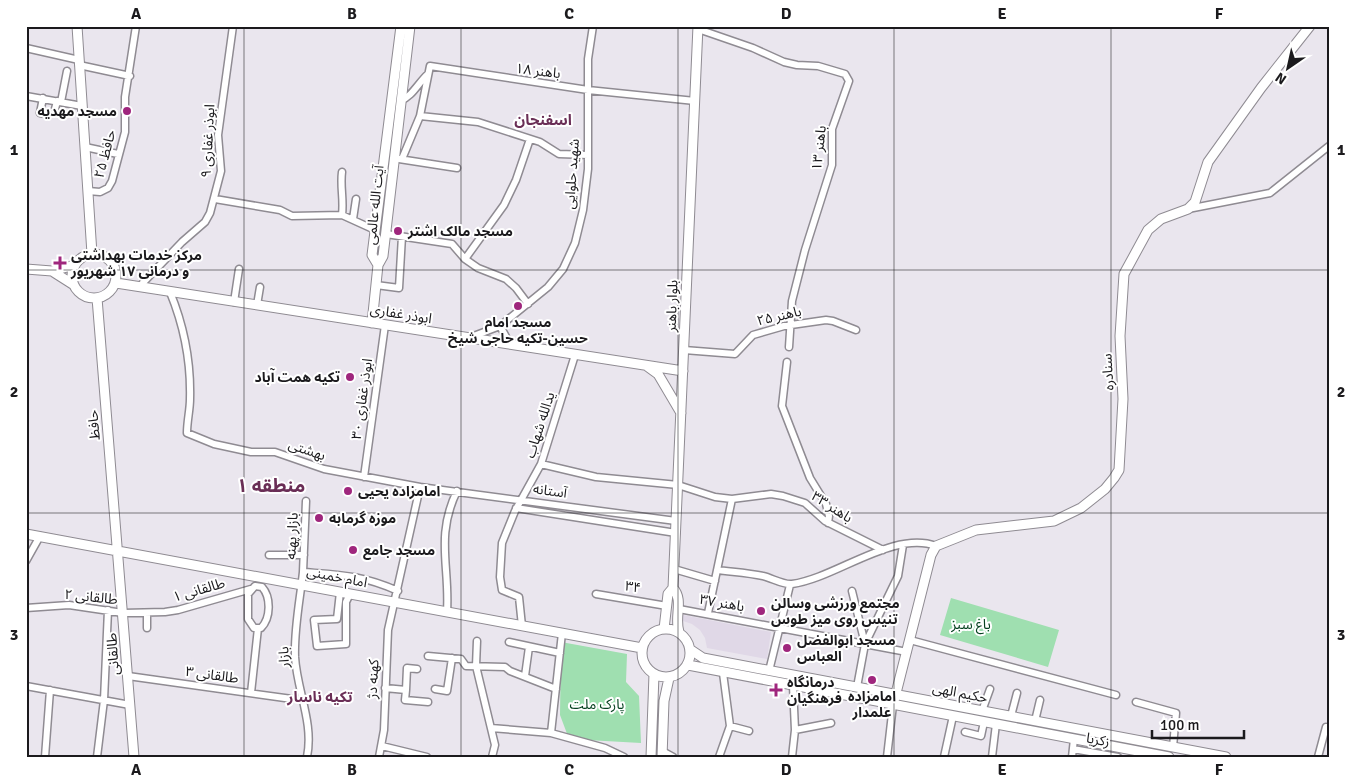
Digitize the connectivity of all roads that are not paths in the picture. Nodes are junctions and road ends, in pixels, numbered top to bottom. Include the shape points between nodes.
1 (77, 26) edge
2 (136, 26) edge
3 (233, 26) edge
4 (400, 26) edge
5 (410, 26) edge
6 (592, 26) edge
7 (1310, 26) edge
8 (698, 28) edge
9 (26, 48) edge
10 (79, 63) junction
11 (67, 71) dead end
12 (428, 74) junction
13 (130, 76) junction
14 (397, 83) junction
15 (588, 90) junction
16 (27, 98) edge
17 (42, 98) junction
18 (59, 101) junction
19 (400, 101) junction
20 (695, 101) junction
21 (82, 106) junction
22 (54, 113) dead end
23 (46, 114) dead end
24 (420, 116) junction
25 (530, 139) junction
26 (1329, 146) edge
27 (85, 147) junction
28 (118, 154) junction
29 (588, 156) junction
30 (398, 159) junction
31 (457, 168) dead end
32 (342, 172) dead end
33 (88, 191) junction
34 (215, 199) junction
35 (356, 199) dead end
36 (1188, 209) junction
37 (342, 215) junction
38 (353, 219) junction
39 (375, 230) junction
40 (386, 234) junction
41 (402, 236) junction
42 (92, 254) junction
43 (465, 259) junction
44 (75, 265) junction
45 (378, 265) junction
46 (26, 268) edge
47 (238, 268) dead end
48 (52, 271) junction
49 (116, 284) junction
50 (74, 285) junction
51 (376, 285) junction
52 (139, 287) junction
53 (260, 287) dead end
54 (170, 292) junction
55 (96, 298) junction
56 (234, 302) junction
57 (528, 304) junction
58 (257, 305) junction
59 (372, 323) junction
60 (792, 324) junction
61 (385, 325) junction
62 (500, 326) junction
63 (856, 330) dead end
64 (468, 338) junction
65 (510, 344) junction
66 (789, 347) dead end
67 (684, 350) junction
68 (575, 354) junction
69 (787, 362) dead end
70 (647, 366) junction
71 (683, 371) junction
72 (681, 413) junction
73 (541, 464) junction
74 (364, 477) junction
75 (678, 485) junction
76 (420, 486) junction
77 (457, 491) junction
78 (732, 499) junction
79 (521, 500) junction
80 (306, 501) dead end
81 (516, 508) junction
82 (676, 521) junction
83 (828, 523) junction
84 (676, 533) junction
85 (26, 534) edge
86 (40, 536) junction
87 (903, 545) junction
88 (936, 546) junction
89 (116, 550) junction
90 (882, 550) junction
91 (269, 555) dead end
92 (304, 555) junction
93 (26, 561) edge
94 (674, 569) junction
95 (717, 570) junction
96 (303, 572) junction
97 (715, 580) junction
98 (302, 585) junction
99 (790, 585) junction
100 (673, 588) junction
101 (251, 589) junction
102 (398, 591) junction
103 (852, 591) dead end
104 (340, 592) junction
105 (350, 594) junction
106 (596, 594) dead end
107 (396, 602) junction
108 (667, 606) junction
109 (26, 608) edge
110 (679, 609) junction
111 (108, 610) junction
112 (123, 612) junction
113 (447, 612) junction
114 (147, 613) junction
115 (708, 613) junction
116 (522, 626) junction
117 (778, 627) junction
118 (147, 628) dead end
119 (258, 628) junction
120 (664, 628) junction
121 (679, 632) junction
122 (562, 633) junction
123 (910, 640) junction
124 (477, 641) dead end
125 (509, 642) dead end
126 (865, 644) junction
127 (530, 647) junction
128 (642, 648) junction
129 (691, 650) junction
130 (907, 652) junction
131 (560, 653) junction
132 (428, 656) dead end
133 (452, 658) junction
134 (703, 658) junction
135 (688, 665) junction
136 (476, 666) junction
137 (417, 669) dead end
138 (701, 669) junction
139 (769, 671) junction
140 (723, 673) junction
141 (654, 674) junction
142 (128, 676) junction
143 (525, 676) junction
144 (669, 678) junction
145 (26, 686) edge
146 (793, 686) junction
147 (857, 687) junction
148 (385, 688) junction
149 (435, 689) dead end
150 (556, 689) junction
151 (990, 689) dead end
152 (50, 690) junction
153 (406, 690) junction
154 (250, 693) junction
155 (1017, 693) dead end
156 (896, 695) junction
157 (1116, 695) dead end
158 (292, 699) dead end
159 (104, 700) junction
160 (1040, 700) dead end
161 (428, 702) dead end
162 (1136, 702) dead end
163 (130, 705) junction
164 (893, 705) junction
165 (982, 711) junction
166 (953, 716) junction
167 (1012, 716) junction
168 (1035, 721) junction
169 (984, 722) junction
170 (831, 723) dead end
171 (996, 724) junction
172 (730, 726) junction
173 (1326, 727) dead end
174 (491, 728) junction
175 (795, 730) junction
176 (749, 731) dead end
177 (966, 732) dead end
178 (551, 733) junction
179 (652, 734) junction
180 (663, 734) junction
181 (1120, 737) junction
182 (1074, 739) junction
183 (382, 746) junction
184 (1172, 747) junction
185 (1073, 749) junction
186 (662, 754) edge
187 (1118, 754) edge
188 (45, 757) edge
189 (97, 757) edge
190 (135, 757) edge
191 (307, 757) edge
192 (379, 757) edge
193 (427, 757) edge
194 (492, 757) edge
195 (624, 757) edge
196 (651, 757) edge
197 (673, 757) edge
198 (719, 757) edge
199 (792, 757) edge
200 (887, 757) edge
201 (944, 757) edge
202 (992, 757) edge
203 (1072, 757) edge
204 (1168, 757) edge
205 (1226, 757) edge
206 (1318, 757) edge

1 - 10 main road
2 - 13 street, حافظ ۲۵
3 - 34 street, ابوذر غفاری ۹ via 218,135 221,172
4 - 14 main road, آیت الله عالمی
5 - 14 main road, آیت الله عالمی
6 - 15 street, شهید حلوایی
7 - 36 main road via 1208,162 1200,192
8 - 20 main road, بلوار باهنر
8 - 60 street, باهنر ۱۳ via 784,62 818,66 846,74 849,80 832,129 832,165 792,301
9 - 10 street
10 - 13 street
10 - 21 main road
11 - 18 street
12 - 15 street, باهنر ۱۸ via 430,66
12 - 19 street via 418,82 407,99
12 - 24 street
13 - 28 street, حافظ ۲۵ via 125,96 125,132
14 - 19 main road, آیت الله عالمی
14 - 39 main road, آیت الله عالمی
15 - 20 street, باهنر ۱۸
15 - 29 street, شهید حلوایی
16 - 17 street
17 - 18 street
17 - 23 street via 40,113
18 - 21 street
18 - 22 street
19 - 30 main road, آیت الله عالمی
20 - 67 main road, بلوار باهنر
21 - 27 main road
24 - 25 street via 478,122
24 - 30 street
25 - 29 street via 550,146 559,154
25 - 43 street via 504,206
26 - 36 street via 1270,193
27 - 28 street
27 - 33 main road
28 - 33 street, حافظ ۲۵ via 108,188 100,192
29 - 57 street, شهید حلوایی via 583,210 575,243 558,278
30 - 31 street
30 - 40 main road, آیت الله عالمی
32 - 37 street
33 - 42 main road
34 - 37 street via 280,210 292,216
34 - 52 street, ابوذر غفاری ۹ via 205,222
35 - 38 street
36 - 88 main road, سنادره via 1161,219 1148,230 1124,274 1119,470 1114,478 1081,508 1054,521 976,530
37 - 38 street
38 - 39 street
39 - 45 main road, آیت الله عالمی via 372,255
40 - 41 street
40 - 45 main road, آیت الله عالمی via 383,256
41 - 43 street via 452,244
41 - 51 street via 398,288
42 - 44 main road
42 - 49 main road via 106,257 111,262
43 - 57 street via 506,279
44 - 48 main road
44 - 50 main road
45 - 51 main road
46 - 48 main road
47 - 56 street
48 - 50 main road
49 - 52 main road, ابوذر غفاری
49 - 55 main road via 109,293
50 - 55 main road via 83,295
51 - 59 main road
52 - 54 main road, ابوذر غفاری
53 - 58 street
54 - 56 main road, ابوذر غفاری
54 - 74 street, بهشتی via 186,346 190,401 187,434 214,444 251,452 275,452 324,470
55 - 89 main road, حافظ
56 - 58 main road, ابوذر غفاری
57 - 62 street, شهید حلوایی
58 - 59 main road, ابوذر غفاری
59 - 61 main road, ابوذر غفاری
60 - 63 street, باهنر ۲۵ via 833,321
60 - 66 street, باهنر ۱۳
60 - 67 street, باهنر ۲۵ via 753,335 735,354
61 - 64 main road, ابوذر غفاری
61 - 74 street, ابوذر غفاری ۳۰
62 - 64 street, شهید حلوایی
62 - 65 street
64 - 65 main road, ابوذر غفاری
65 - 68 main road, ابوذر غفاری
67 - 71 main road, بلوار باهنر
68 - 70 main road, ابوذر غفاری
68 - 73 street, یدالله شهاب
69 - 83 street via 782,406 810,478 826,504 830,516
70 - 71 main road, ابوذر غفاری
70 - 72 main road via 658,374
71 - 72 main road, بلوار باهنر
72 - 75 main road, بلوار باهنر
73 - 75 street, باهنر ۳۳ via 596,477
73 - 79 street, یدالله شهاب
74 - 76 street, بهشتی
75 - 78 street, باهنر ۳۳
75 - 82 main road, بلوار باهنر
76 - 77 street, آستانه
76 - 102 street, کهنه دژ
77 - 79 street, آستانه
77 - 113 street via 445,524
78 - 83 street, باهنر ۳۳ via 771,494 783,496 804,503
78 - 95 street
79 - 81 street, یدالله شهاب
79 - 82 street, آستانه
80 - 92 street, بازار پهنه
81 - 84 street, آستانه
81 - 116 street, یدالله شهاب via 502,543 500,577 502,590 519,597
82 - 84 main road, بلوار باهنر
83 - 90 street, باهنر ۳۳
84 - 94 main road, بلوار باهنر
85 - 86 main road, امام خمینی
86 - 89 main road, امام خمینی
86 - 93 street
87 - 88 street via 920,542
87 - 90 street
87 - 126 street via 898,576
88 - 123 main road
89 - 98 main road, امام خمینی
89 - 112 main road, طالقانی
90 - 99 street via 843,568
91 - 92 street
92 - 96 street, بازار پهنه
94 - 97 street
94 - 100 main road, بلوار باهنر
95 - 97 street
95 - 99 street via 764,576
96 - 98 street, بازار پهنه
96 - 102 street via 352,575
97 - 115 street
98 - 104 main road, امام خمینی
98 - 191 street, بازار via 295,656 307,722
99 - 117 street
100 - 108 main road via 668,594
100 - 110 main road via 678,593
101 - 114 street, طالقانی ۱ via 178,610
101 - 119 street via 248,619 250,625
101 - 119 street via 262,587 268,593 266,624
102 - 107 street, کهنه دژ
103 - 126 street
104 - 105 main road, امام خمینی
104 - 105 street via 337,619 314,620 317,646 346,644 346,602
105 - 107 main road, امام خمینی
106 - 108 street, ۳۴
107 - 113 main road, امام خمینی
107 - 148 street, کهنه دژ via 388,630
108 - 120 main road
109 - 111 street, طالقانی ۲ via 69,605
110 - 115 street, باهنر ۳۷
110 - 121 main road via 676,624
111 - 112 street, طالقانی ۲
111 - 159 street
112 - 114 street, طالقانی ۱
112 - 142 main road, طالقانی
113 - 116 main road, امام خمینی
114 - 118 street
115 - 117 street, باهنر ۳۷
116 - 122 main road, امام خمینی
117 - 126 street, باهنر ۳۷
117 - 139 street
119 - 154 street
120 - 121 main road
120 - 128 main road via 650,635
121 - 129 main road
122 - 128 main road, امام خمینی
122 - 131 street
123 - 130 main road
123 - 157 street
124 - 136 street
125 - 127 street
126 - 130 street, باهنر ۳۷
126 - 147 street
127 - 131 street
127 - 143 street
128 - 141 main road via 644,663
129 - 134 main road, حکیم الهی
129 - 135 main road
130 - 156 main road
131 - 150 street
132 - 133 street
133 - 136 street via 461,659 466,666
133 - 149 street via 447,691
134 - 138 main road
134 - 139 main road, حکیم الهی
135 - 138 main road, حکیم الهی
135 - 144 main road via 677,676
136 - 143 street via 505,667
136 - 174 street
137 - 153 street via 407,668
138 - 140 main road, حکیم الهی
139 - 147 main road, حکیم الهی
140 - 146 main road, حکیم الهی
140 - 172 street
141 - 144 main road
141 - 179 main road
142 - 154 street, طالقانی ۳
142 - 163 main road, طالقانی
143 - 150 street
144 - 180 main road via 664,701
145 - 152 street
146 - 164 main road, حکیم الهی
146 - 175 street
147 - 156 main road, حکیم الهی
148 - 153 street
148 - 183 street, کهنه دژ
150 - 178 street
151 - 165 street
152 - 159 street
152 - 188 street
153 - 161 street via 405,700
154 - 158 street, طالقانی ۳
155 - 167 street
156 - 164 main road
156 - 165 main road, حکیم الهی
159 - 163 street
159 - 189 street
160 - 168 street
162 - 184 street via 1176,713
163 - 190 main road, طالقانی
164 - 166 main road, حکیم الهی
164 - 200 street
165 - 167 main road, حکیم الهی
166 - 169 main road, حکیم الهی
166 - 201 street
167 - 168 main road, حکیم الهی
168 - 181 main road, حکیم الهی
169 - 171 main road, حکیم الهی
169 - 177 street via 981,736
170 - 175 street
171 - 182 main road, حکیم الهی
171 - 202 street
172 - 176 street
172 - 198 street
173 - 206 street
174 - 178 street
174 - 194 street via 495,745
175 - 199 street
178 - 195 street via 605,748
179 - 180 main road via 656,730
179 - 196 main road
180 - 186 main road
181 - 184 main road, حکیم الهی
181 - 187 main road
182 - 185 street
182 - 187 main road, حکیم الهی
183 - 192 street, کهنه دژ
183 - 193 street
184 - 205 main road, حکیم الهی
185 - 187 street, زکریا
185 - 203 street
186 - 197 street
187 - 204 main road, حکیم الهی

